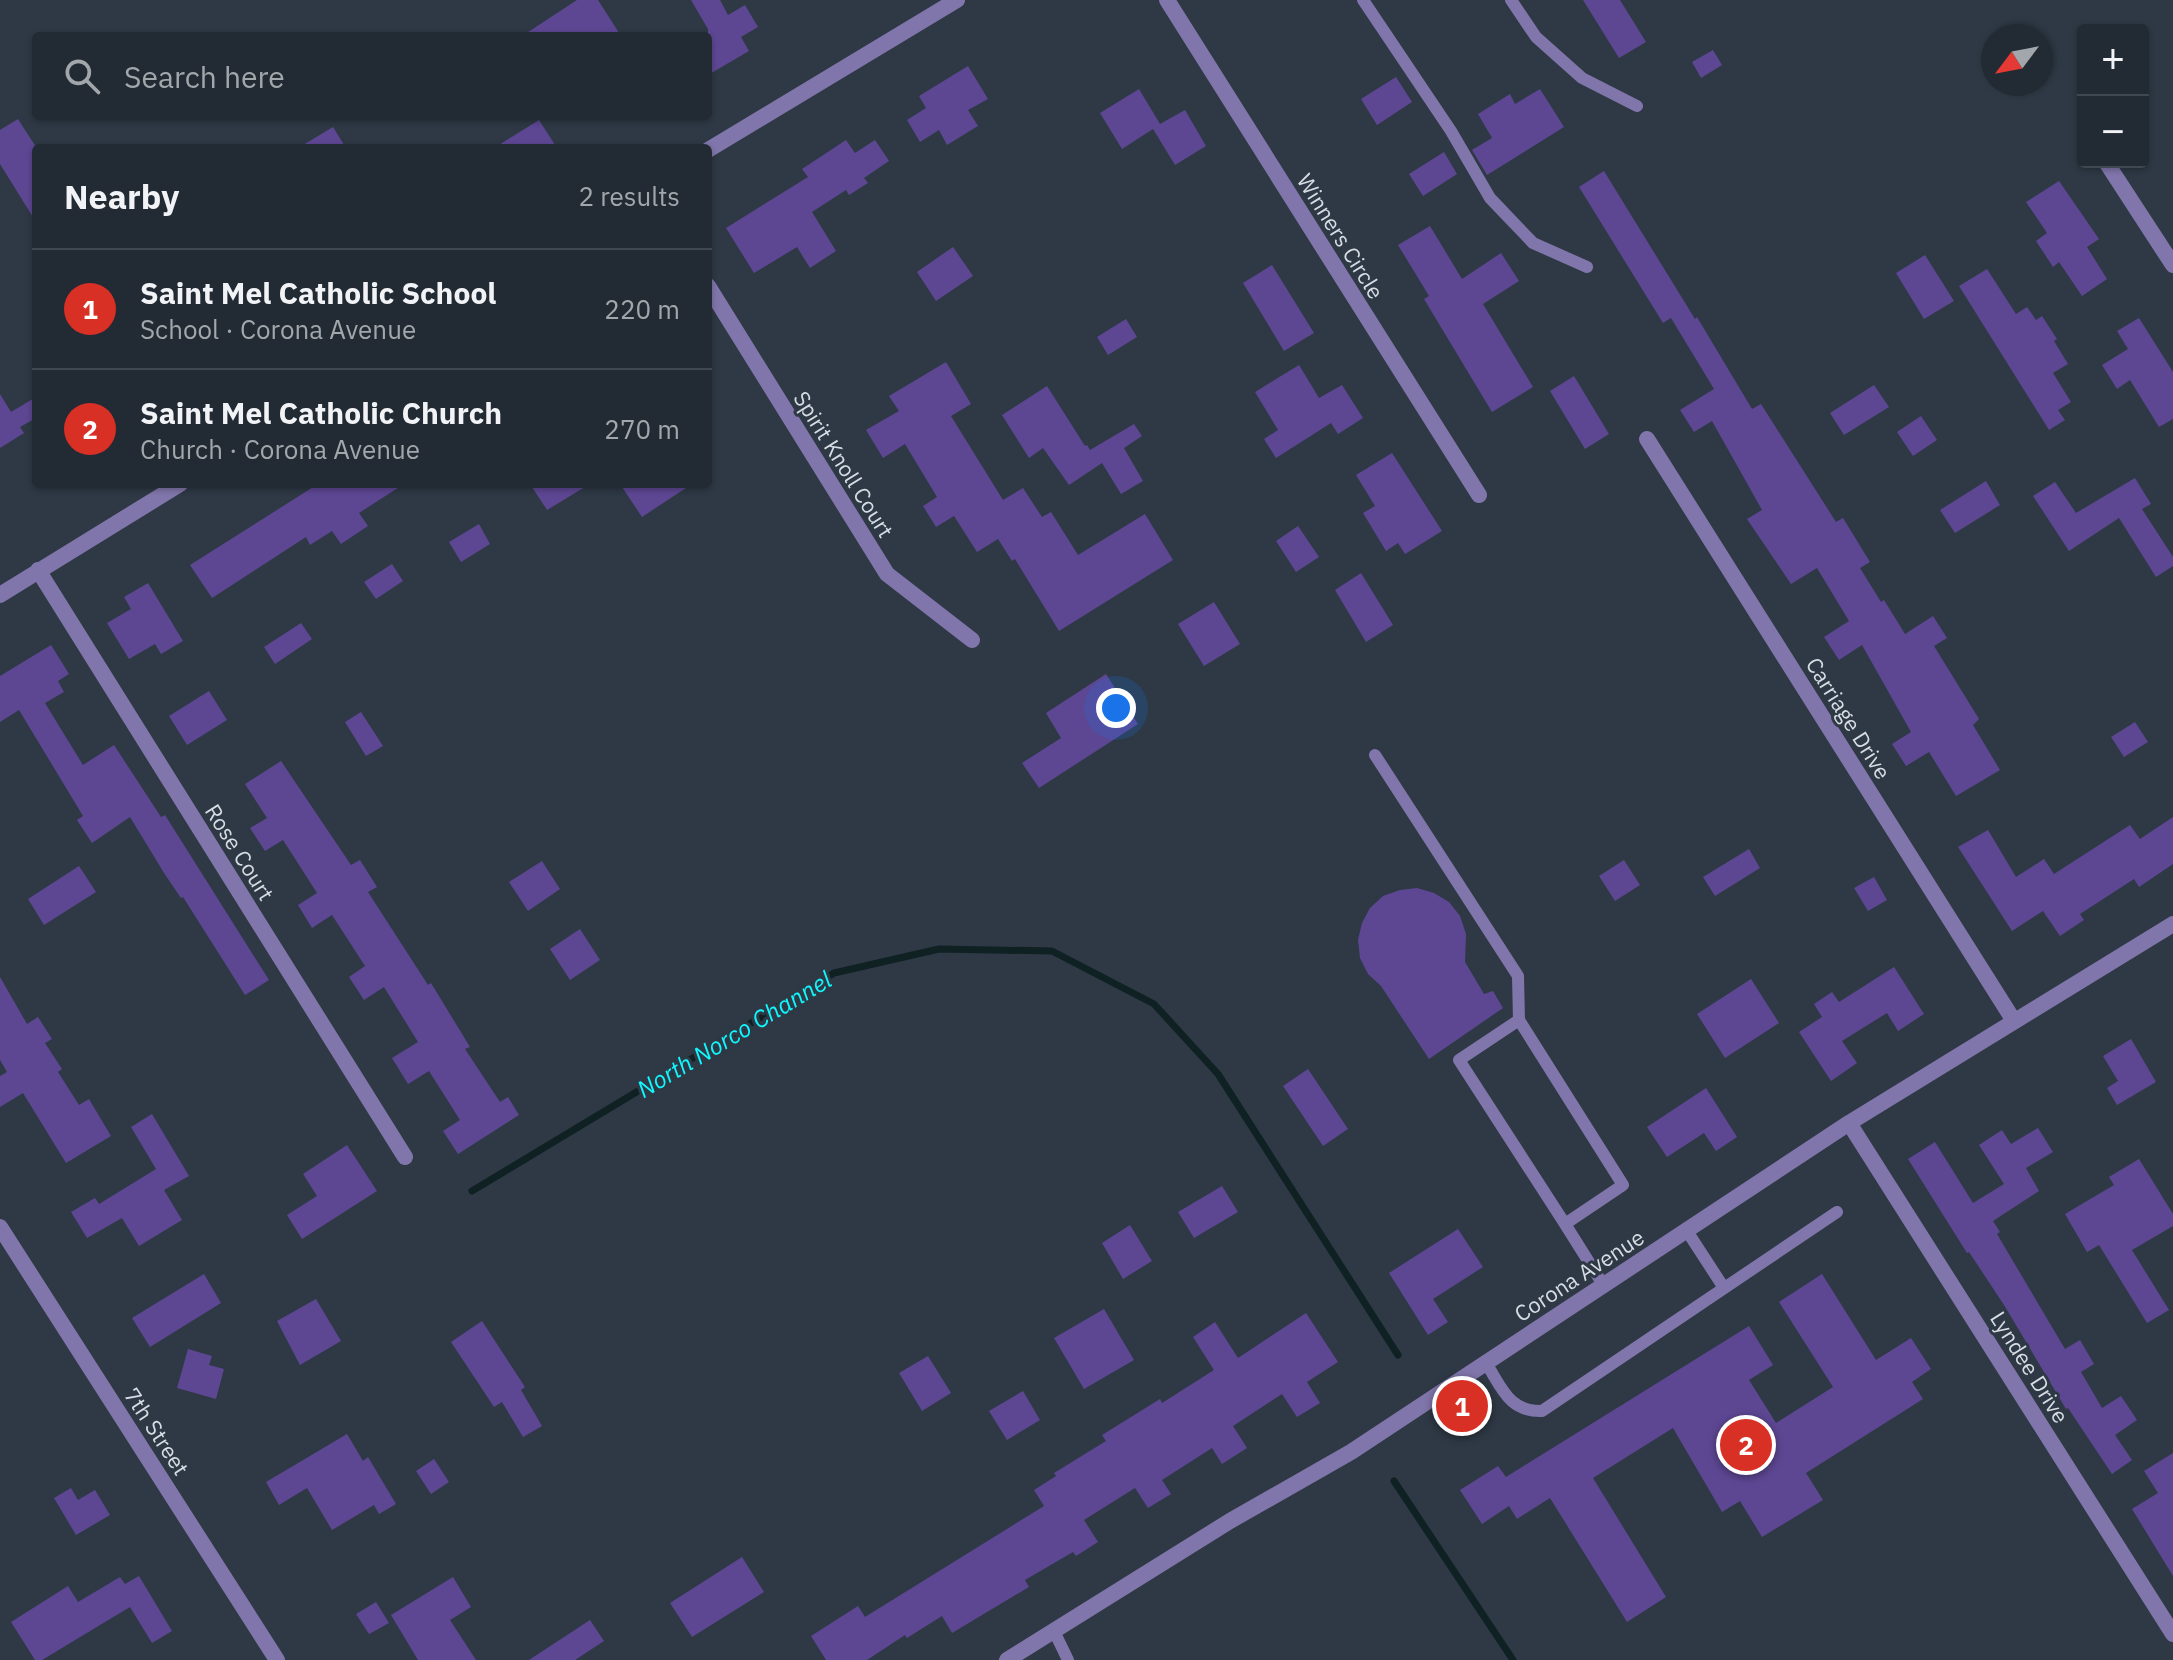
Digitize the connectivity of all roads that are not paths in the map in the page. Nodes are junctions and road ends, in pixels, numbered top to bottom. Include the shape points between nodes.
1 (957, 0) edge
2 (1167, 0) edge
3 (1363, 0) edge
4 (1511, 0) edge
5 (1637, 106) dead end
6 (712, 148) edge
7 (2110, 168) edge
8 (2173, 265) edge
9 (1587, 267) dead end
10 (712, 292) edge
11 (1647, 439) dead end
12 (173, 488) edge
13 (1479, 495) dead end
14 (38, 570) junction
15 (0, 595) edge
16 (972, 640) dead end
17 (1375, 755) dead end
18 (2173, 924) edge
19 (1519, 1020) junction
20 (2014, 1021) junction
21 (1849, 1123) junction
22 (405, 1157) dead end
23 (1837, 1212) dead end
24 (1565, 1224) junction
25 (0, 1227) edge
26 (1687, 1231) junction
27 (1604, 1286) junction
28 (1724, 1288) junction
29 (1486, 1363) junction
30 (1054, 1631) junction
31 (2173, 1634) edge
32 (277, 1660) edge
33 (1007, 1660) edge
34 (1068, 1660) edge

1 - 6 street
2 - 13 street, Winners Circle
3 - 9 lane via 1490,198 1533,243
4 - 5 lane via 1536,37 1582,78
7 - 8 street
10 - 16 street, Spirit Knoll Court via 887,574
11 - 20 street, Carriage Drive
12 - 14 street
14 - 15 street
14 - 22 street, Rose Court
17 - 19 lane via 1518,976
18 - 20 street, Corona Avenue
19 - 24 lane via 1623,1185
19 - 24 lane via 1459,1060
20 - 21 street, Corona Avenue
21 - 26 street, Corona Avenue
21 - 31 street, Lyndee Drive
23 - 28 lane
24 - 27 lane
25 - 32 street, 7th Street
26 - 27 street, Corona Avenue
26 - 28 lane
27 - 29 street, Corona Avenue
28 - 29 lane via 1542,1411 1514,1405
29 - 30 street, Corona Avenue via 1351,1452
30 - 33 street, Corona Avenue
30 - 34 lane

